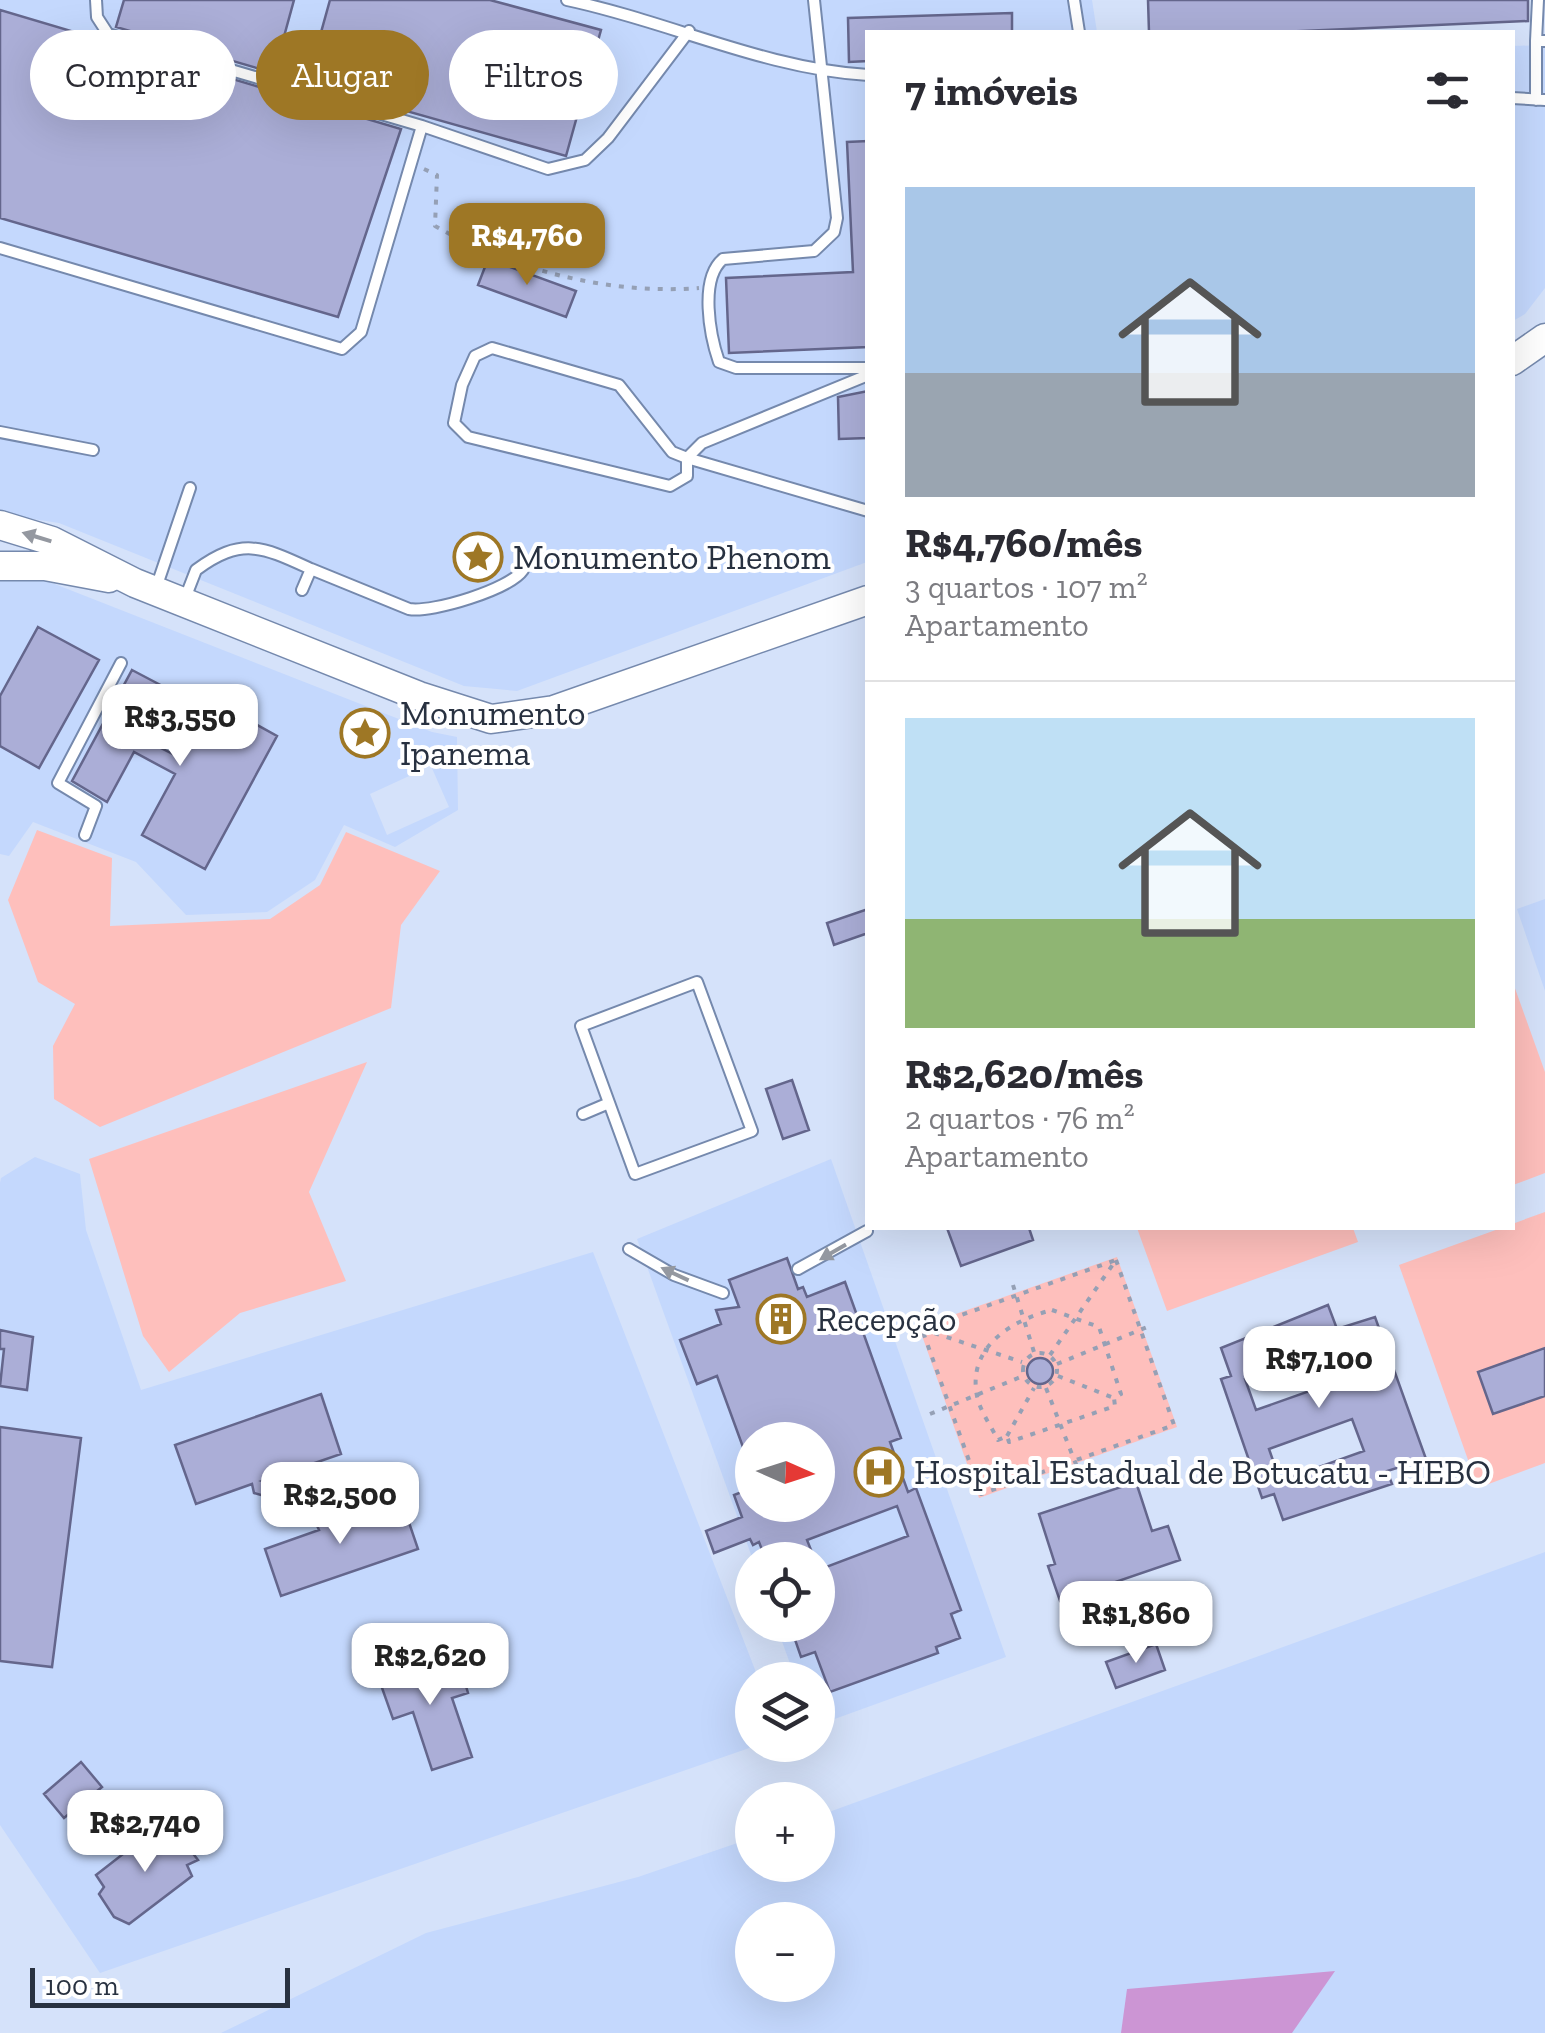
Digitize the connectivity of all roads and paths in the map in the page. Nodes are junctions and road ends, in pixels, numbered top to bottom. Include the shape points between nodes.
1 (96, 0) edge
2 (567, 0) edge
3 (814, 0) edge
4 (1074, 0) edge
5 (1538, 0) edge
6 (1079, 30) edge
7 (689, 31) junction
8 (1540, 41) edge
9 (820, 72) junction
10 (865, 75) edge
11 (1515, 98) edge
12 (1540, 100) edge
13 (422, 126) junction
14 (411, 166) junction
15 (0, 248) edge
16 (709, 287) junction
17 (1545, 338) edge
18 (1515, 359) edge
19 (865, 372) edge
20 (865, 373) edge
21 (0, 432) edge
22 (93, 450) dead end
23 (687, 458) junction
24 (190, 488) dead end
25 (865, 509) edge
26 (0, 525) edge
27 (0, 566) edge
28 (311, 569) junction
29 (522, 570) dead end
30 (145, 587) junction
31 (302, 590) dead end
32 (865, 601) edge
33 (183, 602) junction
34 (121, 663) dead end
35 (85, 835) dead end
36 (609, 1103) junction
37 (583, 1114) dead end
38 (867, 1230) dead end
39 (629, 1249) dead end
40 (1116, 1260) junction
41 (798, 1270) dead end
42 (1013, 1285) dead end
43 (723, 1294) dead end
44 (1016, 1295) junction
45 (1077, 1316) junction
46 (1023, 1318) junction
47 (1152, 1325) dead end
48 (922, 1329) junction
49 (1140, 1330) junction
50 (1105, 1344) junction
51 (986, 1350) junction
52 (1034, 1354) junction
53 (1050, 1356) junction
54 (1024, 1363) junction
55 (1057, 1364) junction
56 (1024, 1376) junction
57 (1057, 1376) junction
58 (1034, 1387) junction
59 (1046, 1387) junction
60 (977, 1395) junction
61 (1114, 1398) junction
62 (950, 1406) junction
63 (930, 1414) dead end
64 (1060, 1424) junction
65 (1007, 1436) junction
66 (1075, 1461) junction
67 (1079, 1472) dead end

1 - 13 lane via 108,34
2 - 7 lane
3 - 9 lane
4 - 6 lane
5 - 8 lane
7 - 9 lane
7 - 13 lane via 585,160 548,169
8 - 12 lane
9 - 10 lane
9 - 16 lane via 838,218 834,232 814,252 722,259
11 - 12 lane
13 - 14 lane
14 - 15 lane via 361,332 342,349
14 - 16 path via 436,175 435,226 458,240 574,280
16 - 19 lane via 715,352 725,366
17 - 18 main road
20 - 23 lane via 702,443
21 - 22 lane
23 - 23 lane via 672,452 624,388 589,374 492,348 475,356 462,385 454,422 468,437 670,486 686,476
23 - 25 lane
24 - 30 lane
30 -> 26 main road via 52,541
27 - 30 main road via 45,566
28 - 29 lane via 419,611 511,584
28 - 31 lane
28 - 33 lane via 246,546 196,570
30 - 33 main road
32 - 33 main road via 554,710 491,719 466,715
34 - 35 lane via 58,784 96,806
36 - 36 lane via 635,1174 752,1132 697,982 581,1026
36 - 37 lane
38 -> 41 lane
43 -> 39 lane
40 - 44 path
40 - 45 path
40 - 49 path
42 - 44 path
44 - 46 path
44 - 48 path
45 - 46 path via 1052,1310
45 - 50 path via 1098,1327
45 - 53 path
46 - 51 path via 998,1332
46 - 52 path
47 - 49 path
48 - 51 path
48 - 62 path
49 - 50 path
49 - 66 path via 1174,1425
50 - 55 path
50 - 61 path via 1121,1394
51 - 54 path
51 - 60 path
52 - 53 path
52 - 54 path
53 - 55 path
54 - 56 path
55 - 57 path
56 - 58 path
56 - 60 path
57 - 59 path
57 - 61 path
58 - 59 path
58 - 65 path
59 - 64 path
60 - 62 path
60 - 65 path via 998,1440
61 - 64 path via 1115,1406
62 - 63 path
62 - 66 path via 981,1494
64 - 65 path via 1009,1442
64 - 66 path
66 - 67 path

